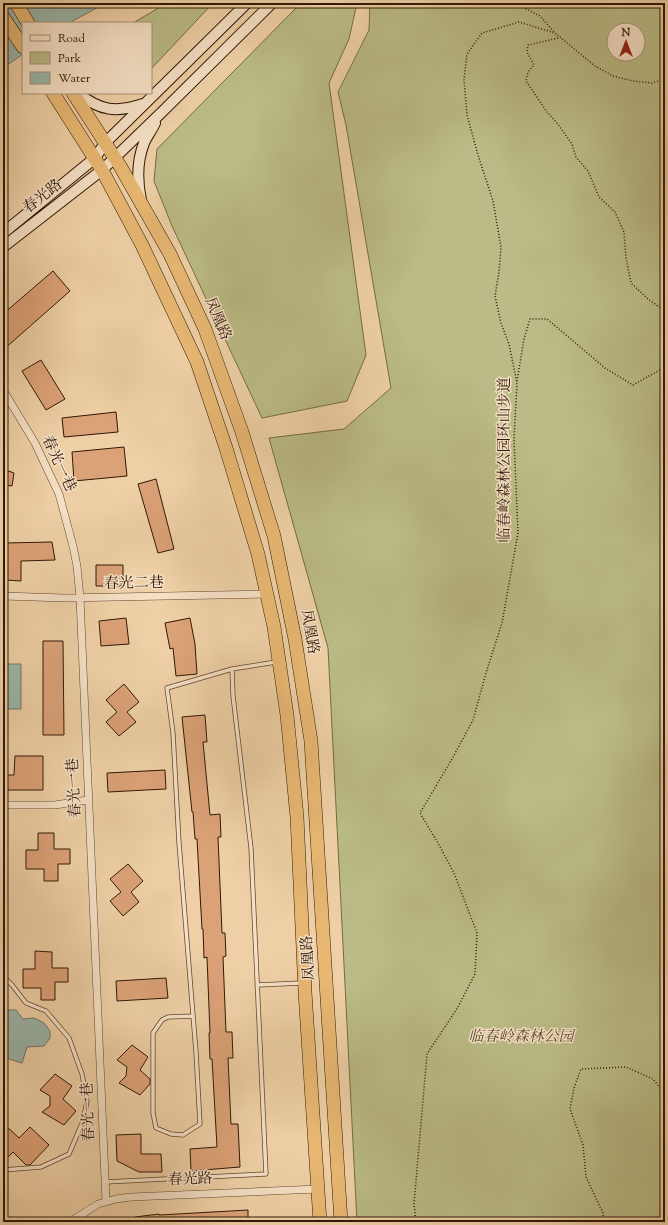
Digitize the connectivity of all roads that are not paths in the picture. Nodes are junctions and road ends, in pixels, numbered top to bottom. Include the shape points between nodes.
1 (16, 3) edge
2 (247, 3) edge
3 (272, 3) edge
4 (3, 17) edge
5 (27, 22) edge
6 (22, 46) edge
7 (54, 94) edge
8 (75, 94) edge
9 (79, 94) edge
10 (146, 102) junction
11 (158, 116) junction
12 (105, 143) junction
13 (115, 157) junction
14 (95, 158) junction
15 (102, 170) junction
16 (143, 206) junction
17 (3, 233) edge
18 (3, 247) edge
19 (3, 390) edge
20 (266, 594) junction
21 (3, 596) edge
22 (80, 598) junction
23 (279, 662) junction
24 (232, 669) junction
25 (88, 800) junction
26 (3, 805) edge
27 (3, 976) edge
28 (304, 983) junction
29 (257, 985) junction
30 (193, 1016) junction
31 (3, 1170) edge
32 (105, 1182) junction
33 (318, 1189) junction
34 (106, 1202) junction
35 (70, 1222) edge
36 (320, 1222) edge
37 (341, 1222) edge

1 - 5 highway
2 - 10 main road, 春光路
3 - 11 main road, 春光路
4 - 6 highway
7 - 14 highway, 凤凰路
8 - 12 highway, 凤凰路
9 - 10 main road via 105,109 131,108
10 - 12 main road, 春光路
11 - 13 main road, 春光路
11 - 16 main road via 144,143 140,160 138,175
12 - 13 highway, 凤凰路
12 - 14 main road, 春光路
13 - 15 main road, 春光路
13 - 16 highway, 凤凰路
14 - 15 highway, 凤凰路
14 - 17 main road, 春光路
15 - 18 main road, 春光路
15 - 20 highway, 凤凰路 via 142,245 196,362 226,448 258,554
16 - 37 highway, 凤凰路 via 170,254 205,329 242,432 274,536 295,639 311,741
19 - 22 street, 春光一巷 via 35,443 59,494 73,546
20 - 22 street, 春光二巷
20 - 23 highway, 凤凰路
21 - 22 street, 春光二巷
22 - 25 street, 春光一巷
23 - 24 lane
23 - 28 highway, 凤凰路 via 297,817
24 - 29 lane via 251,848
24 - 30 lane via 167,688 173,733
25 - 26 street via 55,805
25 - 32 street, 春光一巷
27 - 31 lane via 26,1003 46,1011 69,1038 82,1074 87,1101 83,1120 69,1154 41,1168
28 - 29 lane
28 - 33 highway, 凤凰路
29 - 32 lane via 266,1174
30 - 30 lane via 200,1124 183,1135 171,1134 156,1128 152,1113 153,1033 162,1020 168,1017
32 - 34 street, 春光一巷
33 - 34 street, 春光路 via 131,1197
33 - 36 highway, 凤凰路
34 - 35 street, 春光路 via 98,1204

